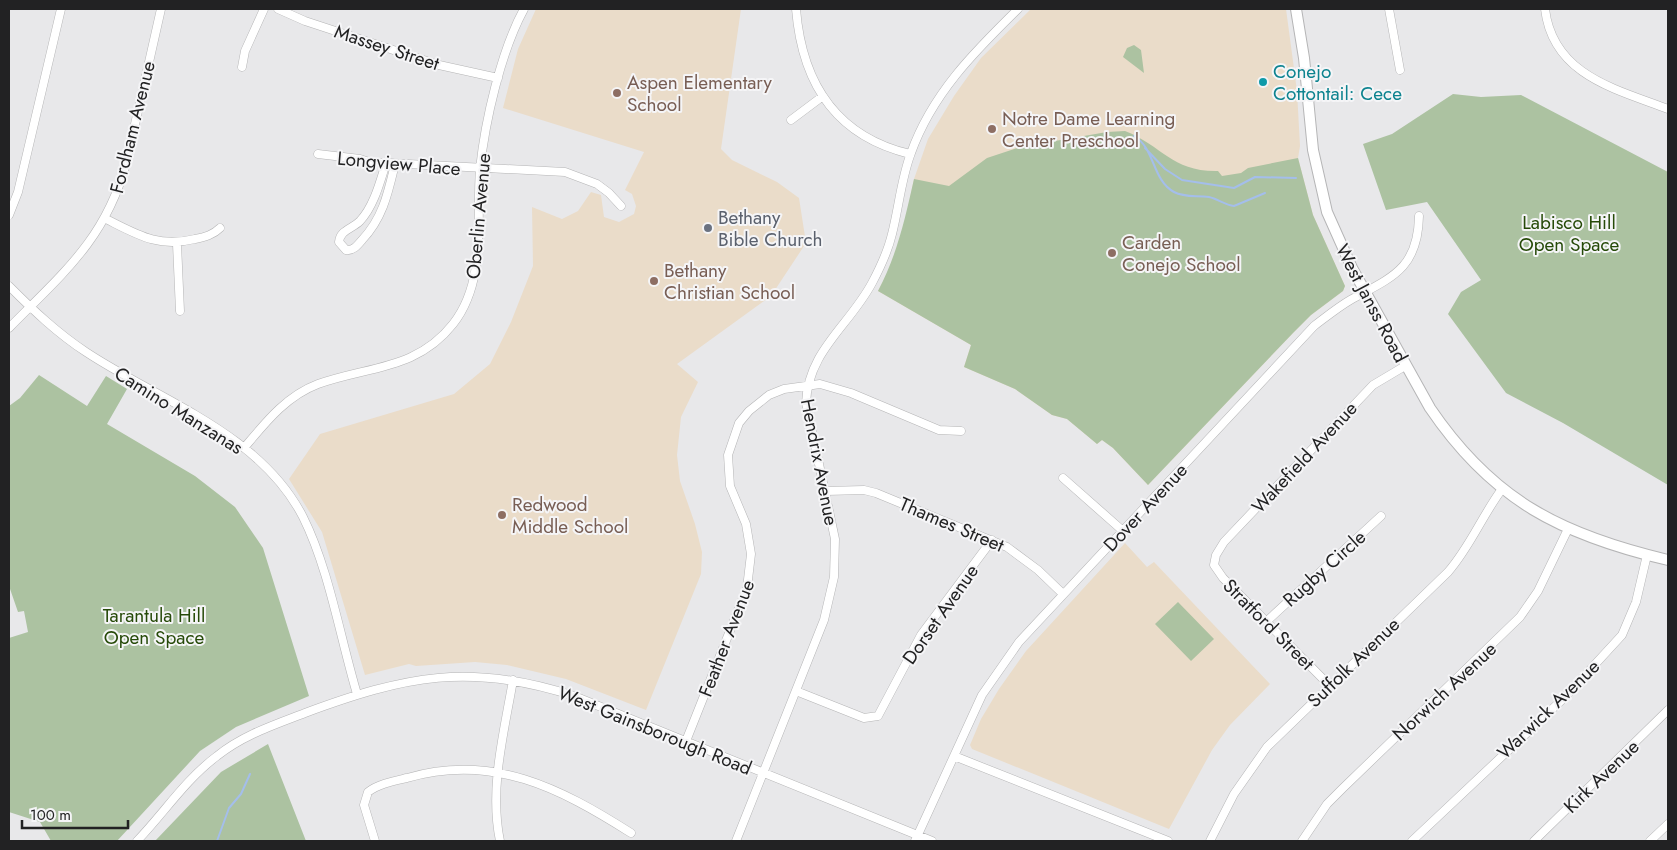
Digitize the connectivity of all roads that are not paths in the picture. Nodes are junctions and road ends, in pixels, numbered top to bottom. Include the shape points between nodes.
1 (61, 9) edge
2 (161, 9) edge
3 (264, 9) edge
4 (278, 9) edge
5 (524, 9) edge
6 (796, 9) edge
7 (1018, 9) edge
8 (1296, 9) edge
9 (1389, 9) edge
10 (1545, 9) edge
11 (242, 67) dead end
12 (1400, 70) dead end
13 (498, 78) junction
14 (823, 96) junction
15 (1668, 109) edge
16 (791, 120) dead end
17 (318, 154) dead end
18 (910, 154) junction
19 (386, 163) junction
20 (395, 164) junction
21 (480, 169) junction
22 (621, 206) dead end
23 (9, 215) edge
24 (1419, 216) dead end
25 (106, 219) junction
26 (220, 228) dead end
27 (177, 244) junction
28 (9, 286) edge
29 (1366, 292) junction
30 (29, 306) junction
31 (180, 311) dead end
32 (9, 328) edge
33 (1405, 366) junction
34 (807, 385) junction
35 (961, 431) dead end
36 (244, 448) junction
37 (1063, 478) dead end
38 (1502, 489) junction
39 (826, 491) junction
40 (1381, 516) dead end
41 (1568, 529) junction
42 (1123, 531) junction
43 (992, 540) junction
44 (1647, 555) junction
45 (1214, 560) joint
46 (1668, 560) edge
47 (1063, 594) junction
48 (1267, 621) junction
49 (513, 680) junction
50 (1328, 685) junction
51 (796, 691) junction
52 (356, 694) junction
53 (1668, 710) edge
54 (686, 741) junction
55 (954, 756) junction
56 (498, 772) junction
57 (763, 773) junction
58 (1668, 824) edge
59 (631, 833) dead end
60 (916, 838) edge
61 (137, 841) edge
62 (375, 841) edge
63 (500, 841) edge
64 (736, 841) edge
65 (932, 841) edge
66 (1168, 841) edge
67 (1210, 841) edge
68 (1302, 841) edge
69 (1412, 841) edge
70 (1534, 841) edge
71 (1650, 841) edge

1 - 23 street via 18,192
2 - 25 street, Fordham Avenue via 122,177
3 - 11 street via 245,51
4 - 13 street, Massey Street via 439,65
5 - 13 street, Oberlin Avenue via 512,33
6 - 14 street via 802,54
7 - 18 street, Hendrix Avenue via 969,58 940,95
8 - 29 main road, West Janss Road via 1313,150 1322,193 1343,250
9 - 12 street
10 - 15 street via 1549,32 1562,53 1579,70 1615,89
13 - 21 street, Oberlin Avenue
14 - 16 street
14 - 18 street via 839,115 871,140
17 - 19 street, Longview Place
18 - 34 street, Hendrix Avenue via 892,235 881,265 862,300 823,349
19 - 20 street, Longview Place
19 - 20 street via 371,204 362,218 342,232 339,242 346,250 358,245 378,220
20 - 21 street, Longview Place
21 - 22 street, Longview Place via 565,172 582,176 610,193
21 - 36 street, Oberlin Avenue via 474,278 469,296 454,323 416,356 317,384 300,393 273,414
24 - 29 street, Dover Avenue via 1415,248 1409,260 1394,277
25 - 27 street via 148,239
25 - 30 street, Fordham Avenue via 83,252
26 - 27 street via 205,237
27 - 31 street
28 - 30 street, Camino Manzanas
29 - 33 main road, West Janss Road
29 - 42 street, Dover Avenue via 1314,326
30 - 32 street, Fordham Avenue
30 - 36 street, Camino Manzanas via 86,352
33 - 38 main road, West Janss Road via 1444,428
33 - 45 street, Wakefield Avenue via 1373,385 1224,542
34 - 35 street, Feather Avenue via 820,384 851,393 940,430
34 - 39 street, Hendrix Avenue via 806,403
34 - 54 street, Feather Avenue via 784,388 758,402 739,424 732,440 728,455 730,486 746,524 751,568 740,608
36 - 52 street, Camino Manzanas via 275,478 303,517 328,588
37 - 42 street
38 - 41 main road, West Janss Road via 1536,513
38 - 50 street, Suffolk Avenue via 1487,508 1458,561
39 - 43 street, Thames Street via 864,490 876,493
39 - 51 street, Hendrix Avenue via 834,539 834,577 827,612
40 - 48 street, Rugby Circle
41 - 44 main road, West Janss Road
41 - 68 street, Norwich Avenue via 1538,591 1520,617 1342,788
42 - 47 street, Dover Avenue
43 - 47 street, Thames Street via 1021,556
43 - 51 street, Dorset Avenue via 921,635 878,716 864,718
44 - 46 main road, West Janss Road
44 - 69 street, Warwick Avenue via 1636,602 1622,635 1565,697
45 - 48 street, Stratford Street via 1223,578
47 - 55 street, Dover Avenue via 994,675
48 - 50 street, Stratford Street
49 - 52 street, West Gainsborough Road via 446,677
49 - 54 street, West Gainsborough Road via 574,696
49 - 56 street
50 - 67 street, Suffolk Avenue via 1267,746 1234,794
51 - 57 street, Hendrix Avenue
52 - 61 street via 258,731 228,748 201,769
53 - 70 street, Kirk Avenue
54 - 57 street, West Gainsborough Road
55 - 60 street, Dover Avenue
55 - 66 street
56 - 59 street via 560,791
56 - 62 street via 442,771 416,775 371,789 365,796 364,805
56 - 63 street via 495,802
57 - 60 street, West Gainsborough Road
57 - 64 street, Hendrix Avenue
58 - 71 street
60 - 65 street, West Gainsborough Road

